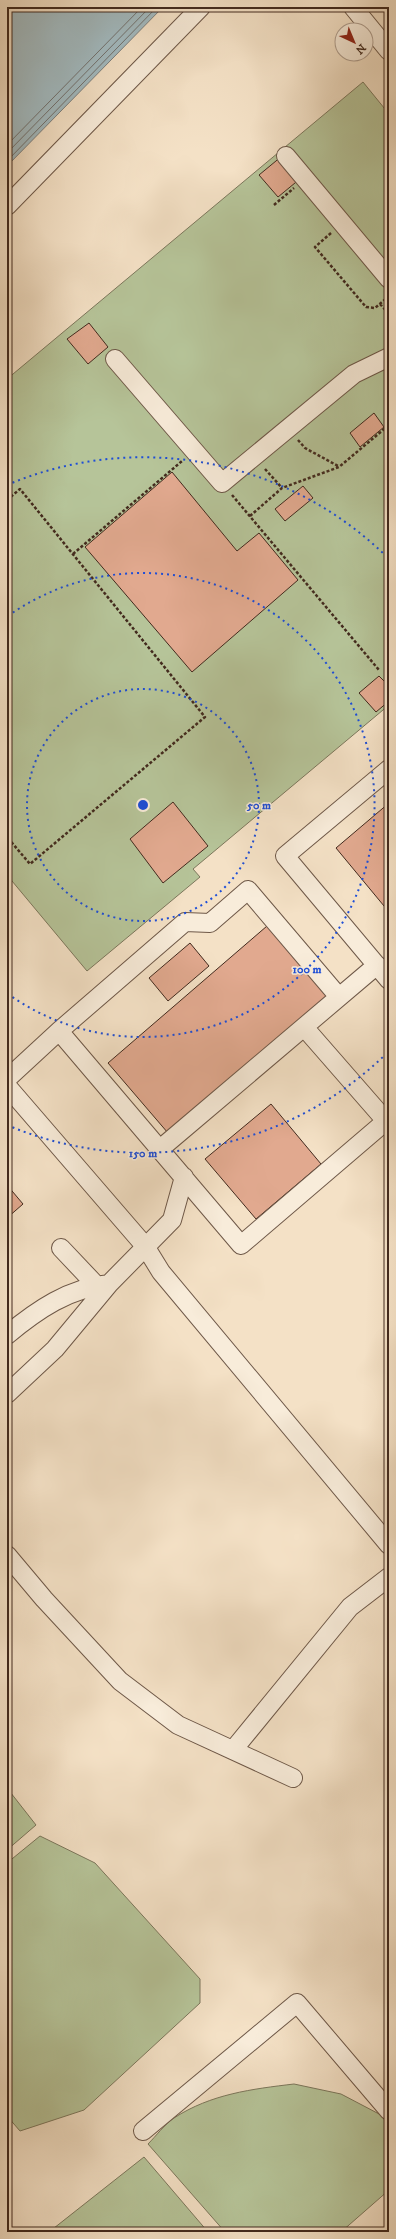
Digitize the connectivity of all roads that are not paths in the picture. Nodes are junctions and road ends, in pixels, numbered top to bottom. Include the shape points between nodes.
1 (201, 7) edge
2 (353, 7) edge
3 (389, 51) edge
4 (286, 156) dead end
5 (7, 206) edge
6 (389, 279) edge
7 (389, 357) edge
8 (115, 359) dead end
9 (389, 770) edge
10 (376, 965) junction
11 (389, 980) edge
12 (339, 997) junction
13 (304, 1028) junction
14 (59, 1031) junction
15 (7, 1079) edge
16 (7, 1086) edge
17 (160, 1149) junction
18 (184, 1178) junction
19 (145, 1246) junction
20 (61, 1248) dead end
21 (103, 1284) junction
22 (7, 1335) edge
23 (7, 1394) edge
24 (389, 1545) edge
25 (7, 1555) edge
26 (389, 1577) edge
27 (233, 1750) junction
28 (293, 1778) dead end
29 (389, 2111) edge
30 (142, 2131) dead end

1 - 5 lane
2 - 3 lane
4 - 6 lane
7 - 8 lane via 354,374 222,483
9 - 10 lane via 285,856
10 - 11 lane
10 - 12 lane
12 - 13 lane
12 - 14 lane via 248,890 210,923 185,922
13 - 17 lane
13 - 18 lane via 386,1121 241,1245
14 - 15 lane
14 - 17 lane
16 - 19 lane
17 - 18 lane
18 - 19 lane via 172,1220
19 - 21 lane
19 - 24 lane via 161,1272
20 - 21 lane
21 - 22 lane via 52,1302
21 - 23 lane via 55,1349
25 - 27 lane via 120,1681 178,1725
26 - 27 lane via 350,1607
27 - 28 lane
29 - 30 lane via 297,2003

